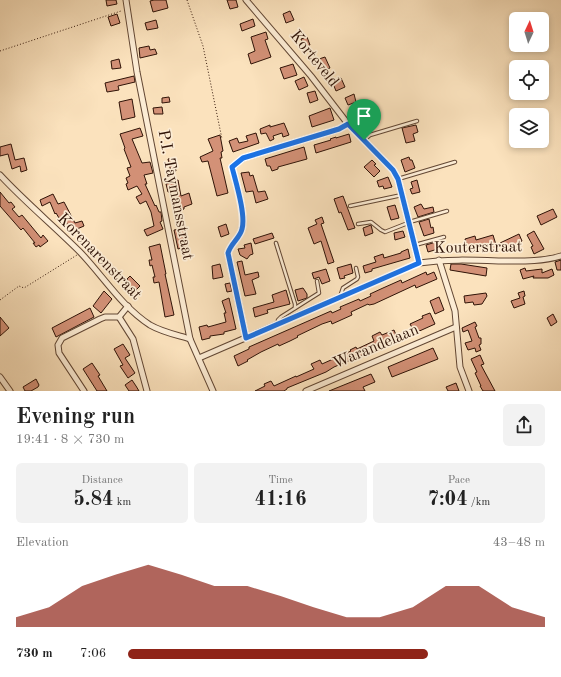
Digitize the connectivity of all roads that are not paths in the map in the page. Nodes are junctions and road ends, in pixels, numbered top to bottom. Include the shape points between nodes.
1 (126, 0) edge
2 (246, 0) edge
3 (417, 121) dead end
4 (348, 124) junction
5 (364, 140) junction
6 (454, 162) dead end
7 (0, 176) edge
8 (398, 179) junction
9 (402, 195) junction
10 (350, 206) dead end
11 (447, 211) dead end
12 (409, 223) junction
13 (358, 224) dead end
14 (444, 237) dead end
15 (276, 243) dead end
16 (414, 245) junction
17 (561, 256) edge
18 (439, 260) junction
19 (419, 263) junction
20 (356, 268) dead end
21 (317, 281) dead end
22 (340, 298) junction
23 (128, 306) junction
24 (295, 308) junction
25 (119, 317) junction
26 (278, 323) junction
27 (456, 327) junction
28 (246, 338) junction
29 (190, 339) junction
30 (199, 358) junction
31 (0, 378) edge
32 (10, 391) edge
33 (84, 391) edge
34 (147, 391) edge
35 (213, 391) edge
36 (306, 391) edge
37 (469, 391) edge

1 - 29 street, P.I. Taymansstraat via 137,72
2 - 4 street, Korteveld
3 - 5 lane via 370,135
4 - 5 street, Korteveld
4 - 28 street via 243,158 232,167 243,218 242,230 228,253
5 - 8 street, Korteveld via 393,170
6 - 8 lane
7 - 23 street, Korenarenstraat via 81,253
8 - 9 street, Korteveld
9 - 10 lane
9 - 12 street, Korteveld
11 - 12 lane
12 - 13 lane via 385,232 371,222
12 - 16 street, Korteveld
14 - 16 lane
15 - 24 lane
16 - 19 street, Korteveld
17 - 18 street, Kouterstraat via 520,261
18 - 19 street, Kouterstraat
18 - 27 street via 455,311
19 - 22 street, Kouterstraat
20 - 22 lane via 357,279 342,288
21 - 24 lane via 319,293
22 - 26 street, Kouterstraat
23 - 25 street
23 - 29 street, Korenarenstraat via 151,325
24 - 26 lane via 281,316
25 - 33 street via 100,319 62,338 59,342 59,353
25 - 34 street via 133,339
26 - 28 street, Kouterstraat
27 - 36 street, Warandelaan
27 - 37 street via 460,367
28 - 30 street, Kouterstraat
29 - 30 street, P.I. Taymansstraat
30 - 35 street, P.I. Taymansstraat
31 - 32 street

